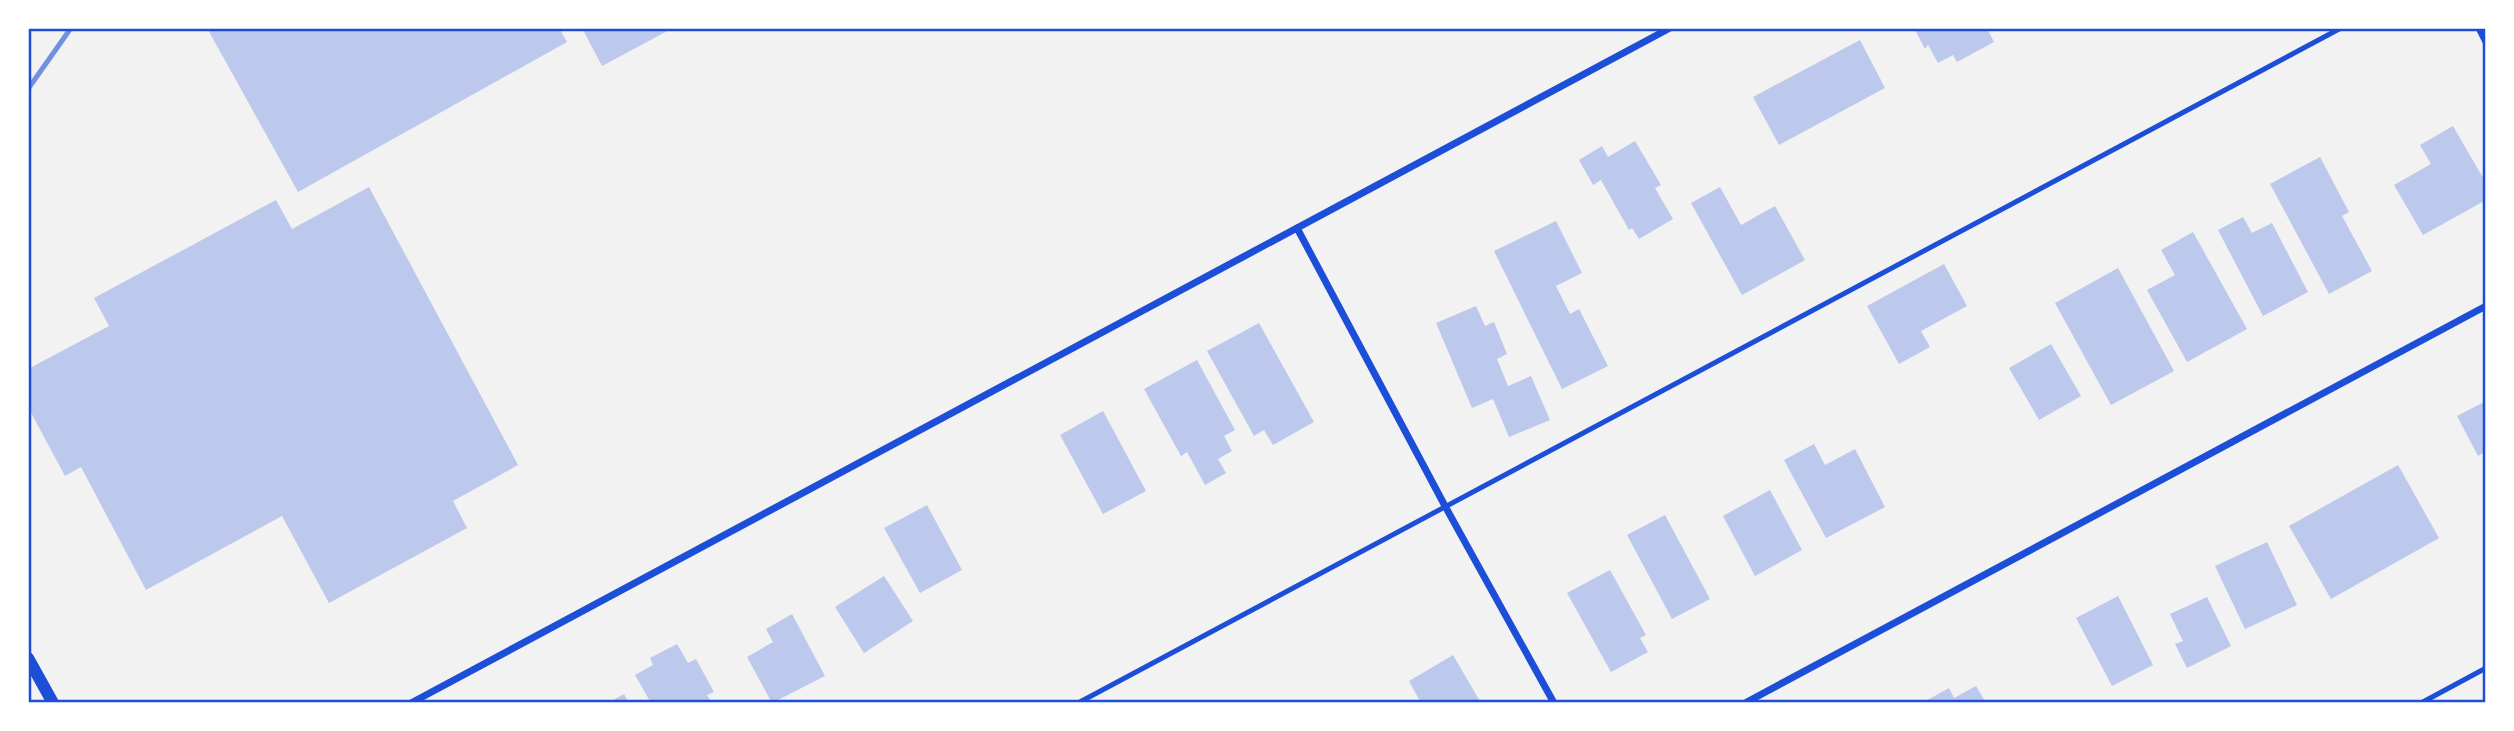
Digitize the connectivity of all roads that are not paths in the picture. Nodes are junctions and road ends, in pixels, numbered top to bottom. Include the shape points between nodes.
1 (1670, 28) edge
2 (2341, 28) edge
3 (2479, 28) edge
4 (2486, 41) edge
5 (1297, 228) junction
6 (2486, 306) edge
7 (1446, 506) junction
8 (28, 658) edge
9 (2486, 668) edge
10 (53, 703) edge
11 (411, 703) edge
12 (1077, 703) edge
13 (1555, 703) edge
14 (1745, 703) edge
15 (2421, 703) edge

1 - 5 street
2 - 7 lane
3 - 4 street
5 - 7 street
5 - 11 street
6 - 14 street
7 - 12 lane
7 - 13 street
8 - 10 street
9 - 15 lane

